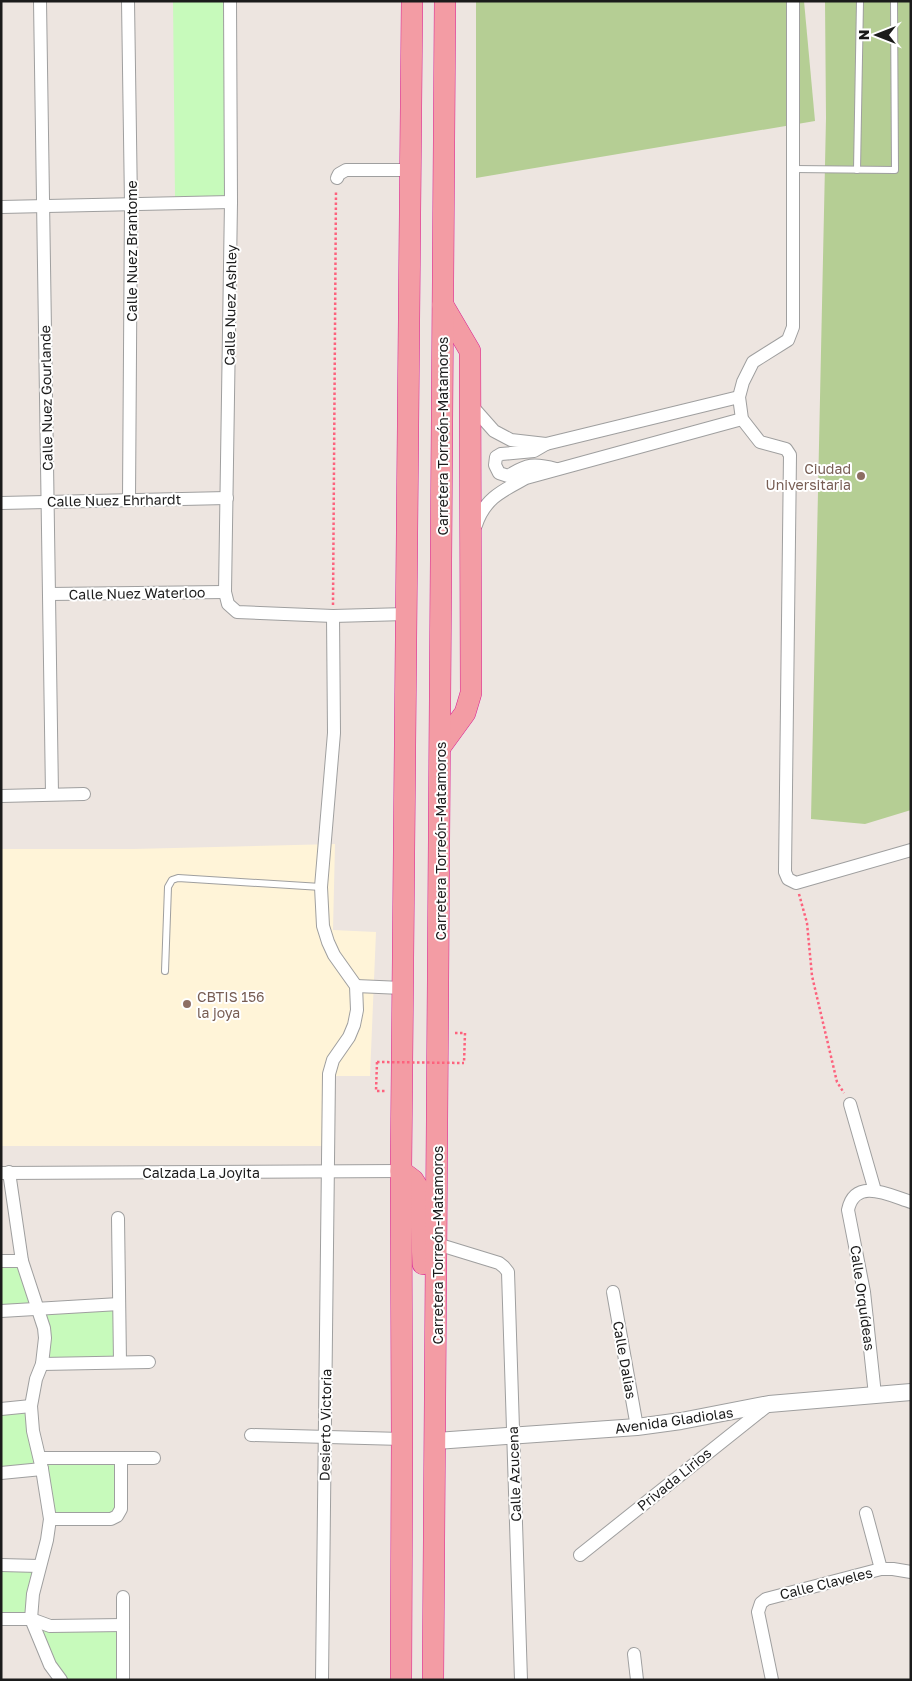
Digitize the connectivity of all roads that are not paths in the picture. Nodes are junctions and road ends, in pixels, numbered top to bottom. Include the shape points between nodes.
1 (40, 1) edge
2 (128, 1) edge
3 (230, 1) edge
4 (412, 1) edge
5 (445, 1) edge
6 (793, 1) edge
7 (860, 1) edge
8 (894, 1) edge
9 (793, 169) junction
10 (411, 170) junction
11 (857, 170) junction
12 (337, 178) road end
13 (231, 202) junction
14 (131, 204) junction
15 (43, 206) junction
16 (1, 207) edge
17 (443, 305) junction
18 (739, 397) junction
19 (470, 405) junction
20 (742, 418) junction
21 (546, 444) junction
22 (556, 469) junction
23 (227, 498) junction
24 (129, 500) junction
25 (48, 502) junction
26 (1, 503) edge
27 (471, 540) junction
28 (225, 592) junction
29 (49, 594) junction
30 (406, 614) junction
31 (333, 616) junction
32 (441, 746) junction
33 (52, 794) junction
34 (84, 794) dead end
35 (1, 796) edge
36 (911, 850) edge
37 (321, 887) junction
38 (165, 971) dead end
39 (356, 986) junction
40 (402, 988) junction
41 (850, 1104) road end
42 (327, 1171) junction
43 (401, 1171) junction
44 (5, 1173) edge
45 (875, 1191) junction
46 (911, 1202) edge
47 (118, 1218) dead end
48 (437, 1244) junction
49 (22, 1260) junction
50 (1, 1261) edge
51 (613, 1292) dead end
52 (119, 1304) junction
53 (38, 1309) junction
54 (1, 1311) edge
55 (120, 1356) junction
56 (149, 1362) dead end
57 (42, 1364) junction
58 (911, 1392) edge
59 (875, 1395) junction
60 (769, 1404) junction
61 (31, 1406) junction
62 (1, 1410) edge
63 (637, 1427) junction
64 (436, 1433) junction
65 (251, 1435) dead end
66 (513, 1436) junction
67 (324, 1437) junction
68 (402, 1448) junction
69 (121, 1458) junction
70 (154, 1458) dead end
71 (41, 1464) junction
72 (1, 1473) edge
73 (866, 1513) dead end
74 (50, 1519) junction
75 (580, 1555) dead end
76 (1, 1565) edge
77 (40, 1566) junction
78 (881, 1569) junction
79 (911, 1572) edge
80 (123, 1597) dead end
81 (31, 1618) junction
82 (1, 1619) edge
83 (123, 1625) junction
84 (634, 1654) dead end
85 (61, 1680) edge
86 (123, 1680) edge
87 (322, 1680) edge
88 (389, 1680) edge
89 (401, 1680) edge
90 (433, 1680) edge
91 (521, 1680) edge
92 (637, 1680) edge
93 (772, 1680) edge

1 - 15 street, Calle Nuez Gourlande
2 - 14 street, Calle Nuez Brantome
3 - 13 street, Calle Nuez Ashley
4 - 10 highway
5 - 17 highway, Carretera Torreón-Matamoros
6 - 9 street
7 - 11 lane
8 - 11 lane via 895,170
9 - 11 lane
9 - 18 street via 793,327 788,340 753,362
10 - 12 street via 346,170
10 - 30 highway
13 - 14 street
13 - 23 street, Calle Nuez Ashley
14 - 15 street
14 - 24 street, Calle Nuez Brantome
15 - 16 street
15 - 25 street, Calle Nuez Gourlande
17 - 19 highway via 470,351
17 - 32 highway, Carretera Torreón-Matamoros
18 - 20 street
18 - 21 street
19 - 21 street via 494,431 511,440
19 - 27 highway
20 - 22 street
20 - 36 street via 760,442 786,449 790,455 785,872 788,879 796,883
21 - 22 street via 534,451 501,454 496,457 494,465 499,473 508,476 526,466
22 - 27 street via 526,478 496,494 480,512
23 - 24 street, Calle Nuez Ehrhardt
23 - 28 street, Calle Nuez Ashley
24 - 25 street, Calle Nuez Ehrhardt
25 - 26 street, Calle Nuez Ehrhardt
25 - 29 street, Calle Nuez Gourlande
27 - 32 highway via 471,693 465,712
28 - 29 street, Calle Nuez Waterloo
28 - 31 street, Calle Nuez Ashley via 236,612
29 - 33 street, Calle Nuez Gourlande
30 - 31 street
30 - 40 highway
31 - 37 street via 334,733
32 - 48 highway, Carretera Torreón-Matamoros
33 - 34 street
33 - 35 street
37 - 38 lane via 172,880 168,887
37 - 39 street via 324,933 334,955
39 - 40 street
39 - 42 street, Desierto Victoria via 354,1026 333,1060 329,1074
40 - 43 highway
41 - 45 street
42 - 43 street, Calzada La Joyita
42 - 44 street, Calzada La Joyita
42 - 67 street, Desierto Victoria
43 - 64 highway via 418,1185 420,1191 428,1385
43 - 68 highway
44 - 49 street
45 - 46 street
45 - 59 street, Calle Orquídeas via 858,1193 848,1210 864,1292
47 - 52 street
48 - 64 highway, Carretera Torreón-Matamoros
48 - 66 street, Calle Azucena via 506,1268
49 - 50 street
49 - 53 street
51 - 63 street, Calle Dalias
52 - 53 street
52 - 55 street
53 - 54 street
53 - 57 street via 44,1333
55 - 56 street
55 - 57 street
57 - 61 street
58 - 59 street, Avenida Gladiolas
59 - 60 street, Avenida Gladiolas
60 - 63 street, Avenida Gladiolas
60 - 75 street, Privada Lirios
61 - 62 street
61 - 71 street
63 - 66 street, Avenida Gladiolas
64 - 66 street, Avenida Gladiolas
64 - 90 highway, Carretera Torreón-Matamoros
65 - 67 street
66 - 91 street, Calle Azucena
67 - 68 street
67 - 87 street, Desierto Victoria
68 - 88 highway via 390,1556
68 - 89 highway
69 - 70 street
69 - 71 street
69 - 74 street via 121,1509 118,1516 111,1520
71 - 72 street
71 - 74 street
73 - 78 street
74 - 77 street
76 - 77 street
77 - 81 street
78 - 79 street, Calle Claveles
78 - 93 street, Calle Claveles via 766,1598 758,1612
80 - 83 street
81 - 82 street
81 - 83 street via 50,1626
81 - 85 street via 50,1665
83 - 86 street
84 - 92 street

